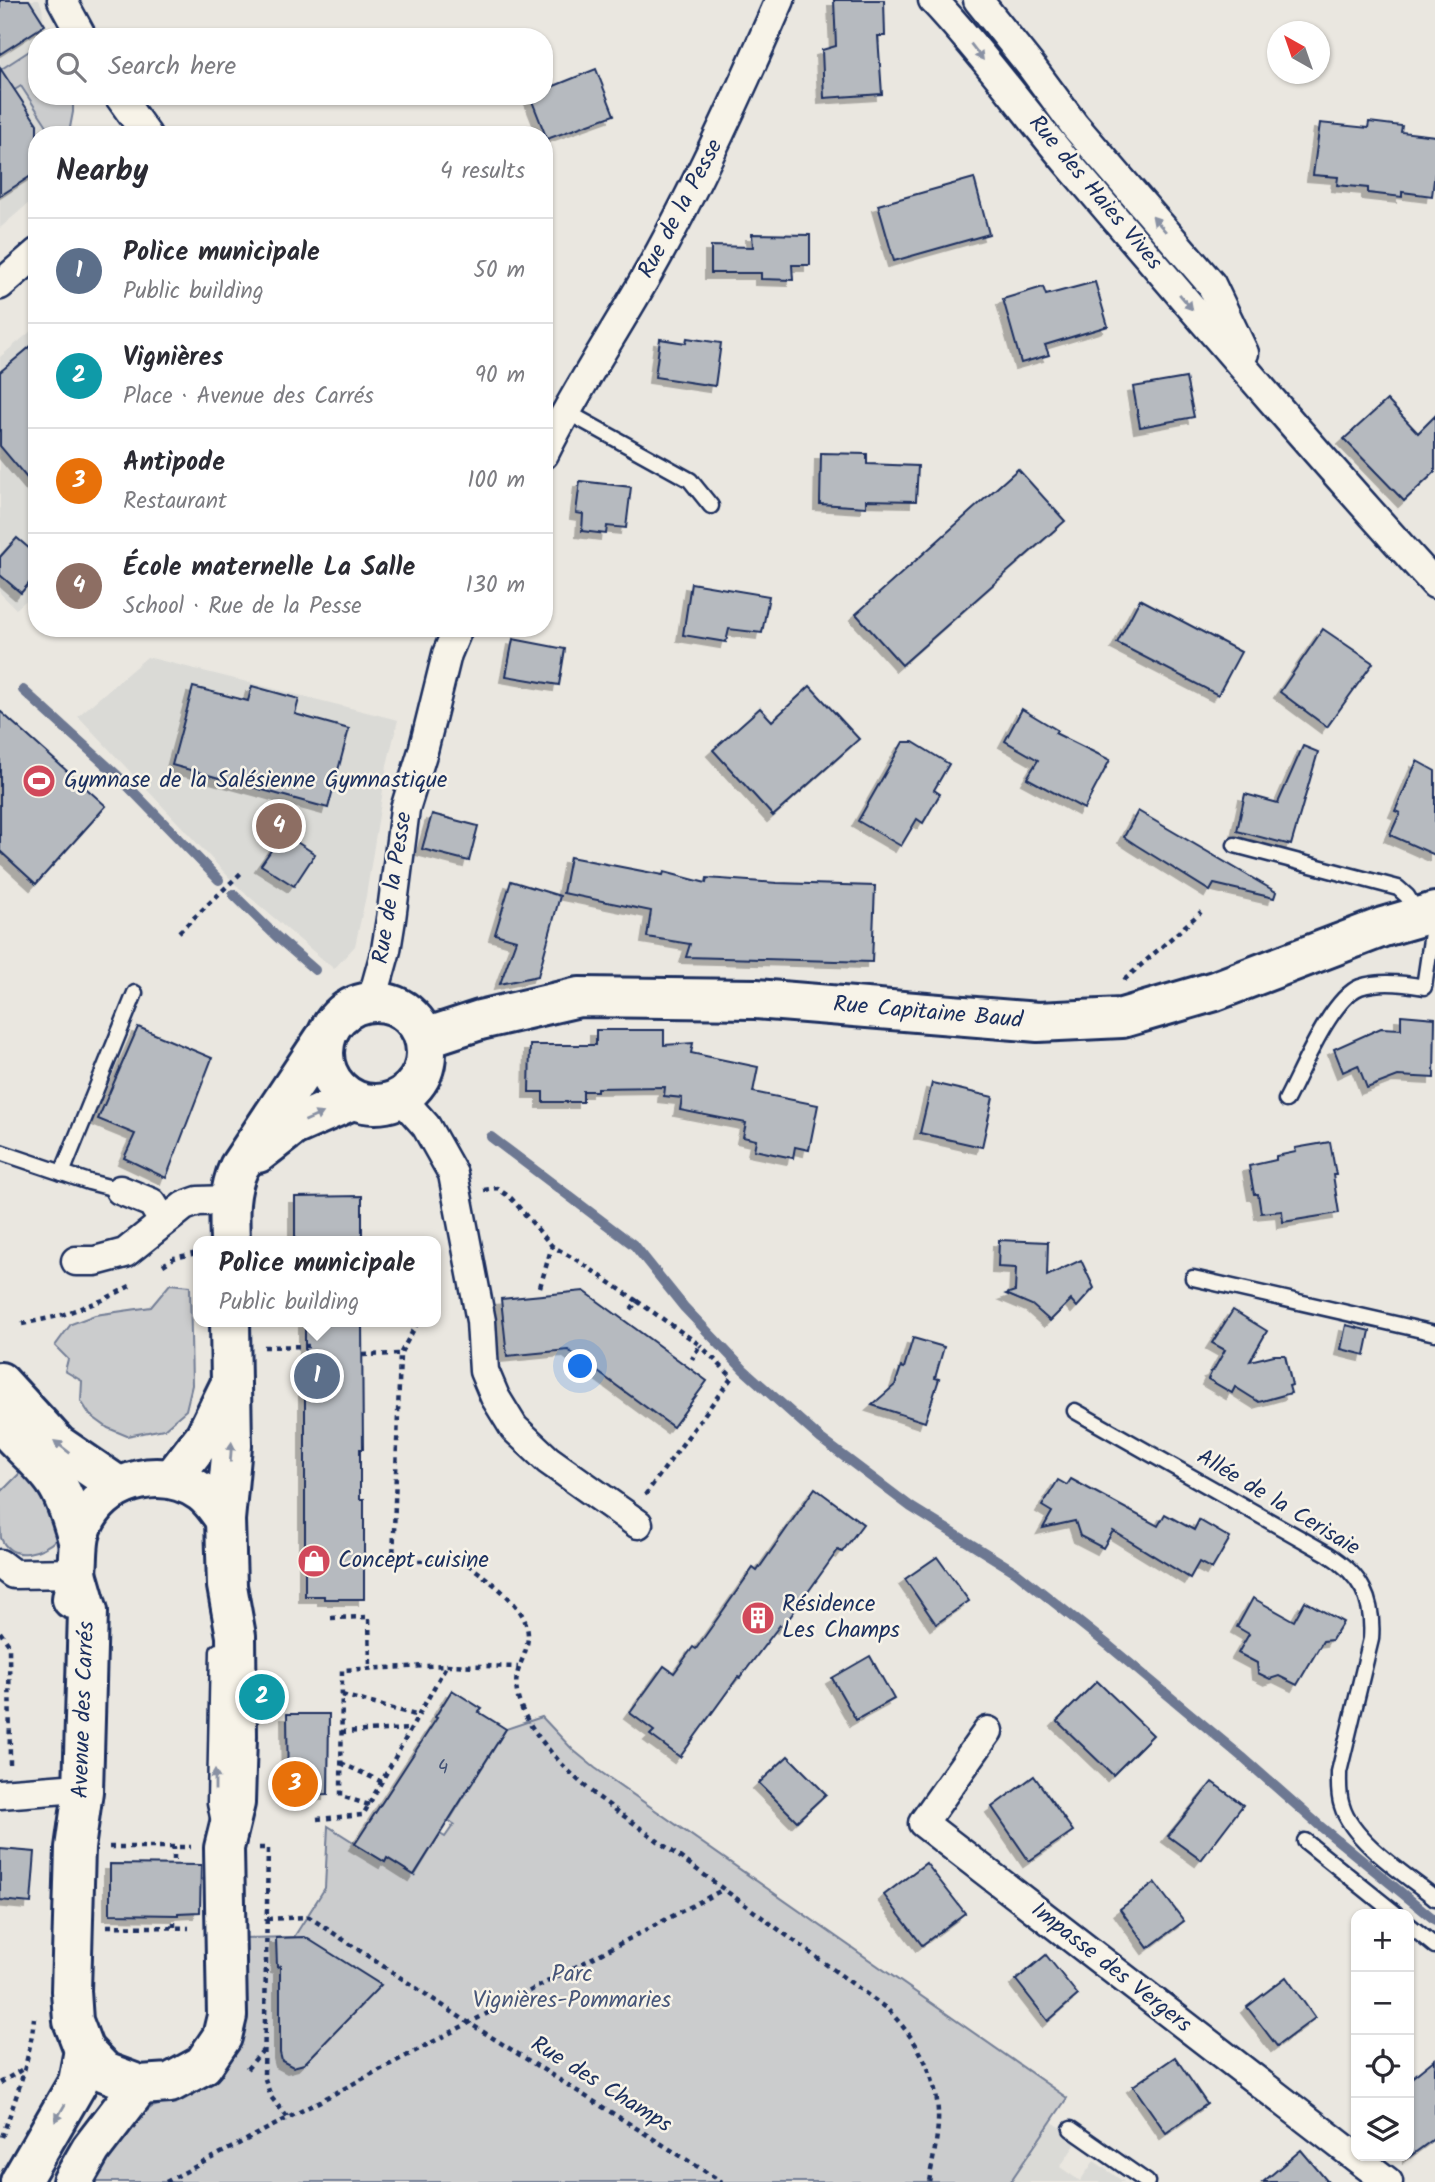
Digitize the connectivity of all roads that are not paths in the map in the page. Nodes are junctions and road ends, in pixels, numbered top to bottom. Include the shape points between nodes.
1 (62, 0) edge
2 (780, 0) edge
3 (933, 0) edge
4 (978, 0) edge
5 (77, 28) edge
6 (125, 105) edge
7 (141, 126) edge
8 (28, 261) edge
9 (0, 285) edge
10 (1259, 384) junction
11 (566, 409) junction
12 (553, 421) edge
13 (553, 436) edge
14 (711, 506) dead end
15 (1435, 584) edge
16 (448, 641) edge
17 (1235, 845) dead end
18 (1424, 921) edge
19 (135, 993) dead end
20 (372, 1000) junction
21 (425, 1038) junction
22 (324, 1039) junction
23 (401, 1098) junction
24 (352, 1100) junction
25 (1286, 1100) dead end
26 (0, 1152) edge
27 (62, 1173) junction
28 (234, 1183) junction
29 (120, 1189) joint
30 (163, 1221) junction
31 (230, 1236) edge
32 (76, 1261) dead end
33 (1193, 1278) dead end
34 (230, 1327) edge
35 (1435, 1333) edge
36 (0, 1382) edge
37 (230, 1383) junction
38 (1075, 1411) dead end
39 (0, 1421) edge
40 (172, 1479) junction
41 (118, 1486) junction
42 (225, 1520) junction
43 (633, 1521) road end
44 (78, 1556) junction
45 (4, 1573) edge
46 (227, 1586) junction
47 (988, 1731) dead end
48 (66, 1789) junction
49 (5, 1794) edge
50 (1305, 1841) dead end
51 (75, 1847) junction
52 (224, 1848) junction
53 (1435, 1898) edge
54 (1390, 1909) edge
55 (1414, 1929) edge
56 (1435, 1946) edge
57 (84, 2050) junction
58 (140, 2085) junction
59 (1071, 2129) dead end
60 (20, 2182) edge
61 (72, 2182) edge
62 (1147, 2182) edge
63 (1388, 2182) edge

1 - 5 street
2 - 11 street, Rue de la Pesse via 729,117 661,251
3 -> 10 street, Rue des Haies Vives
10 -> 4 street, Rue des Haies Vives via 1211,284 1075,125
6 - 7 street
8 - 9 street
10 - 15 street, Rue des Haies Vives
11 - 12 street, Rue de la Pesse
11 - 13 street, Rue de la Pesse
11 - 14 lane via 690,480
16 - 20 street, Rue de la Pesse via 405,809 386,950
17 - 18 lane via 1398,888
18 - 21 main road, Rue Capitaine Baud via 1215,992 1122,1018 1038,1022 756,999 579,997
18 - 25 lane via 1424,987 1399,982 1360,987 1346,996 1330,1015
19 - 27 lane
20 - 21 main road via 395,1004 414,1018
20 - 22 main road via 335,1018
21 - 23 main road via 426,1061 418,1082
22 - 24 main road via 323,1062 332,1083
22 - 28 main road
23 - 24 main road via 376,1105
23 - 43 street via 426,1126 453,1174 481,1321 484,1371 495,1397 514,1428 548,1460
28 -> 24 main road via 293,1126
26 - 27 lane
27 - 29 lane
28 - 30 street
28 - 31 main road
29 - 30 street via 152,1203
30 - 32 street via 125,1253
33 - 35 lane
34 - 37 main road
41 -> 36 main road via 58,1445
37 - 40 main road via 205,1436
42 -> 37 main road via 232,1446
38 - 53 lane, Allée de la Cerisaie via 1328,1554 1356,1577 1368,1600 1372,1623 1339,1773 1342,1806 1359,1837
39 - 44 main road via 56,1483 66,1503
40 - 41 main road, Avenue des Carrés via 148,1478
40 - 42 main road, Avenue des Carrés via 203,1493
41 - 44 main road, Avenue des Carrés via 87,1517
42 - 46 main road, Avenue des Carrés
44 - 45 street
44 - 48 main road, Avenue des Carrés via 69,1613
44 - 51 main road, Avenue des Carrés via 88,1611 83,1791
52 -> 46 lane, Avenue des Carrés via 215,1802 219,1630
46 - 52 main road, Avenue des Carrés via 236,1636 237,1736 235,1803
47 - 63 street, Impasse des Vergers via 923,1823
48 - 49 street
48 - 51 main road, Avenue des Carrés
50 - 54 lane
51 - 57 main road, Avenue des Carrés via 71,1991 74,2021
52 - 58 main road, Avenue des Carrés via 227,2016 222,2037 203,2065 170,2083
55 - 56 lane
57 - 58 main road, Avenue des Carrés via 105,2072
57 -> 60 main road, Avenue des Carrés via 78,2082
58 - 61 main road
59 - 62 lane

